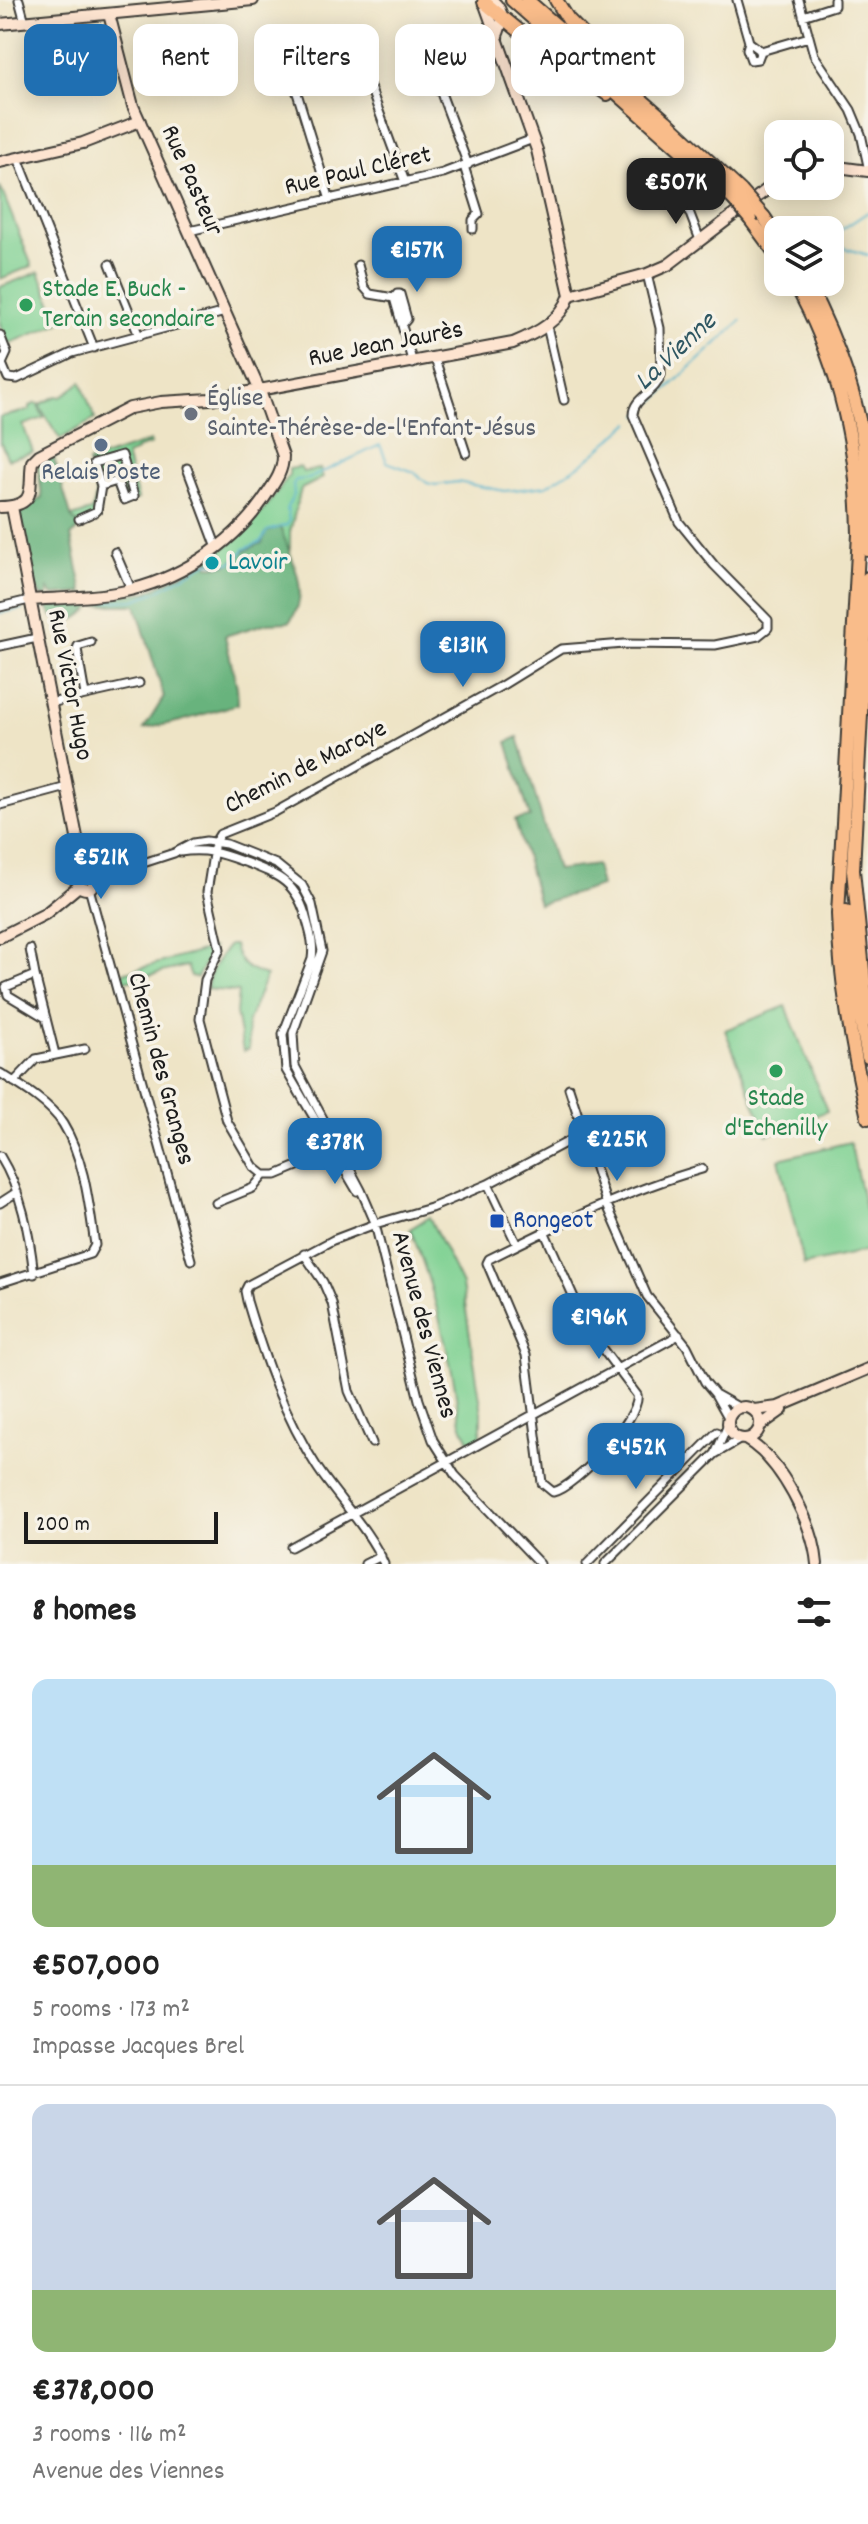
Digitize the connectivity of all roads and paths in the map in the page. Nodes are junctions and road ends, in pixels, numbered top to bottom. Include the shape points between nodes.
1 (19, 0) edge
2 (253, 0) edge
3 (486, 0) edge
4 (512, 0) edge
5 (527, 0) edge
6 (556, 0) edge
7 (737, 0) edge
8 (799, 0) edge
9 (834, 0) edge
10 (158, 4) edge
11 (109, 14) junction
12 (803, 16) junction
13 (503, 18) junction
14 (25, 22) junction
15 (0, 24) edge
16 (511, 25) edge
17 (511, 28) edge
18 (497, 35) junction
19 (809, 37) junction
20 (749, 42) junction
21 (761, 51) junction
22 (298, 96) edge
23 (373, 96) edge
24 (442, 96) edge
25 (613, 96) edge
26 (140, 121) junction
27 (666, 121) junction
28 (650, 122) junction
29 (533, 139) junction
30 (18, 158) junction
31 (0, 162) edge
32 (466, 165) junction
33 (844, 167) edge
34 (868, 168) edge
35 (405, 182) junction
36 (764, 192) edge
37 (738, 196) junction
38 (330, 200) junction
39 (685, 201) dead end
40 (757, 218) junction
41 (764, 225) edge
42 (473, 229) dead end
43 (189, 231) junction
44 (764, 231) edge
45 (700, 240) junction
46 (110, 264) dead end
47 (358, 265) dead end
48 (647, 274) junction
49 (570, 295) junction
50 (801, 296) edge
51 (814, 296) edge
52 (225, 312) junction
53 (547, 326) junction
54 (0, 335) edge
55 (139, 336) junction
56 (94, 348) junction
57 (435, 359) junction
58 (1, 362) edge
59 (413, 364) junction
60 (260, 391) junction
61 (564, 400) dead end
62 (466, 453) dead end
63 (187, 468) dead end
64 (128, 477) junction
65 (117, 481) junction
66 (101, 486) junction
67 (6, 507) edge
68 (79, 519) dead end
69 (217, 548) junction
70 (868, 550) edge
71 (115, 552) dead end
72 (868, 578) edge
73 (131, 589) junction
74 (29, 600) junction
75 (0, 607) edge
76 (37, 638) junction
77 (91, 642) dead end
78 (0, 646) edge
79 (139, 683) dead end
80 (85, 695) junction
81 (50, 703) junction
82 (67, 787) junction
83 (0, 805) edge
84 (214, 846) junction
85 (843, 855) junction
86 (87, 881) junction
87 (0, 937) edge
88 (30, 949) dead end
89 (35, 975) junction
90 (3, 991) edge
91 (46, 1018) junction
92 (868, 1020) edge
93 (85, 1049) dead end
94 (55, 1054) junction
95 (868, 1057) edge
96 (0, 1073) edge
97 (14, 1082) junction
98 (569, 1088) dead end
99 (868, 1118) edge
100 (582, 1134) junction
101 (362, 1139) dead end
102 (335, 1149) junction
103 (0, 1156) edge
104 (702, 1169) dead end
105 (264, 1175) junction
106 (488, 1184) junction
107 (17, 1192) junction
108 (0, 1203) edge
109 (216, 1203) dead end
110 (607, 1205) junction
111 (375, 1224) junction
112 (545, 1233) junction
113 (517, 1245) junction
114 (304, 1254) junction
115 (191, 1260) dead end
116 (34, 1274) junction
117 (0, 1283) edge
118 (679, 1335) junction
119 (617, 1369) junction
120 (868, 1372) edge
121 (715, 1394) junction
122 (740, 1408) junction
123 (754, 1410) junction
124 (534, 1415) junction
125 (728, 1422) junction
126 (759, 1428) junction
127 (717, 1432) dead end
128 (743, 1439) junction
129 (372, 1443) dead end
130 (715, 1454) junction
131 (446, 1463) junction
132 (685, 1465) junction
133 (777, 1471) junction
134 (695, 1474) junction
135 (351, 1514) junction
136 (291, 1547) dead end
137 (382, 1560) edge
138 (365, 1564) edge
139 (540, 1564) edge
140 (587, 1564) edge
141 (605, 1564) edge
142 (817, 1564) edge

1 - 14 street
2 - 10 street
3 - 13 highway
3 - 18 street
4 - 28 highway
5 - 27 highway
6 - 27 highway
7 - 20 street
8 - 12 street
9 - 12 street via 834,6
10 - 11 street
11 - 14 street
11 - 26 street, Rue Pasteur
12 - 19 street
13 - 16 highway
13 - 18 street
14 - 15 street
17 - 18 highway
18 - 29 street
19 - 21 street
19 - 34 street via 814,55 856,121
20 - 21 street
20 - 21 street via 751,60
22 - 38 street
23 - 35 street
24 - 32 street
25 - 28 highway
26 - 30 street via 83,143
26 - 43 street, Rue Pasteur
27 - 37 highway
28 - 37 highway
29 - 32 street, Rue Paul Cléret
29 - 49 street
30 - 31 street
30 - 56 street
32 - 35 street, Rue Paul Cléret
32 - 42 street via 479,214
33 - 34 street
35 - 38 street, Rue Paul Cléret
36 - 45 street
37 - 40 highway, bridge
38 - 43 street, Rue Paul Cléret
39 - 45 street
40 - 41 highway
40 - 44 highway
43 - 52 street, Rue Pasteur
45 - 48 street
46 - 55 street
47 - 59 street via 370,294 394,298
48 - 49 street
48 - 84 street, Chemin de Maraye via 660,328 661,375 634,405 633,415 679,522 768,620 768,628 758,636 710,645 561,649 275,812 220,834
49 - 53 street, Rue Jean Jaurès
50 - 85 highway via 835,373 857,479 859,534
51 - 70 highway via 854,399 866,463
52 - 55 street
52 - 60 street, Rue Pasteur
53 - 57 street, Rue Jean Jaurès via 513,343
53 - 61 street
54 - 58 street via 7,353
55 - 56 street
56 - 58 street via 17,379 8,378
57 - 59 street, Rue Jean Jaurès
57 - 62 street
59 - 60 street, Rue Jean Jaurès
60 - 67 street, Rue Jean Jaurès via 122,411 39,455 32,462 31,494
60 - 69 street, Rue Victor Hugo via 283,456 281,471 258,507
63 - 69 street
64 - 65 street
64 - 65 street via 134,496 124,500
64 - 66 street via 122,455 94,463
65 - 66 street
66 - 68 street via 96,514
67 - 74 street
69 - 73 street, Rue Victor Hugo
71 - 73 street
72 - 92 highway via 853,870
73 - 74 street, Rue Victor Hugo
74 - 75 street
74 - 76 street, Rue Victor Hugo
76 - 78 street
76 - 81 street, Rue Victor Hugo
77 - 80 street via 77,649
79 - 80 street
80 - 81 street
81 - 82 street, Rue Victor Hugo
82 - 83 street
82 - 86 street, Rue Victor Hugo
84 - 86 street, Avenue des Viennes
84 - 102 street, Avenue des Viennes via 280,876 303,906 314,946 282,1048 292,1083
84 - 105 street via 207,892 220,949 205,980 200,1019 227,1121
85 - 95 highway via 849,951
85 - 99 highway via 840,963
86 - 87 street via 45,914
86 - 115 street, Chemin des Granges
88 - 89 street
89 - 90 street
89 - 91 street
90 - 91 street
91 - 94 street
93 - 94 street
94 - 97 street via 36,1059
96 - 97 street
97 - 116 street via 62,1122 77,1153 95,1245 90,1254
98 - 100 street
100 - 106 street
100 - 110 street
101 - 102 street
102 - 105 street via 276,1175
102 - 111 street, Avenue des Viennes
103 - 107 street
104 - 110 street via 655,1182
105 - 109 street via 253,1188
106 - 111 street
106 - 113 street
107 - 108 street
107 - 116 street
110 - 112 street
110 - 118 street via 647,1296
111 - 114 street
111 - 131 street, Avenue des Viennes via 423,1414
112 - 113 street
112 - 119 street via 589,1331
113 - 124 street via 487,1263 526,1355
114 - 129 street via 332,1303 349,1391
114 - 135 street via 245,1291 263,1356 293,1426
116 - 117 street
118 - 119 street
118 - 121 street
119 - 124 street
119 - 124 street via 637,1395 637,1407 604,1450 558,1491 542,1483
120 - 123 street via 778,1407
120 - 126 street via 792,1405
121 - 122 street
121 - 125 street
122 - 123 street
122 - 125 street
123 - 126 street
124 - 131 street
125 - 128 street via 734,1435
125 - 130 street
126 - 128 street
126 - 133 street
127 - 132 street
128 - 130 street
128 - 133 street
130 - 134 street
131 - 135 street
131 - 139 street, Avenue des Viennes
132 - 134 street
132 - 140 street
133 - 142 street via 809,1524
134 - 141 street
135 - 136 street
135 - 137 street
137 - 138 street

